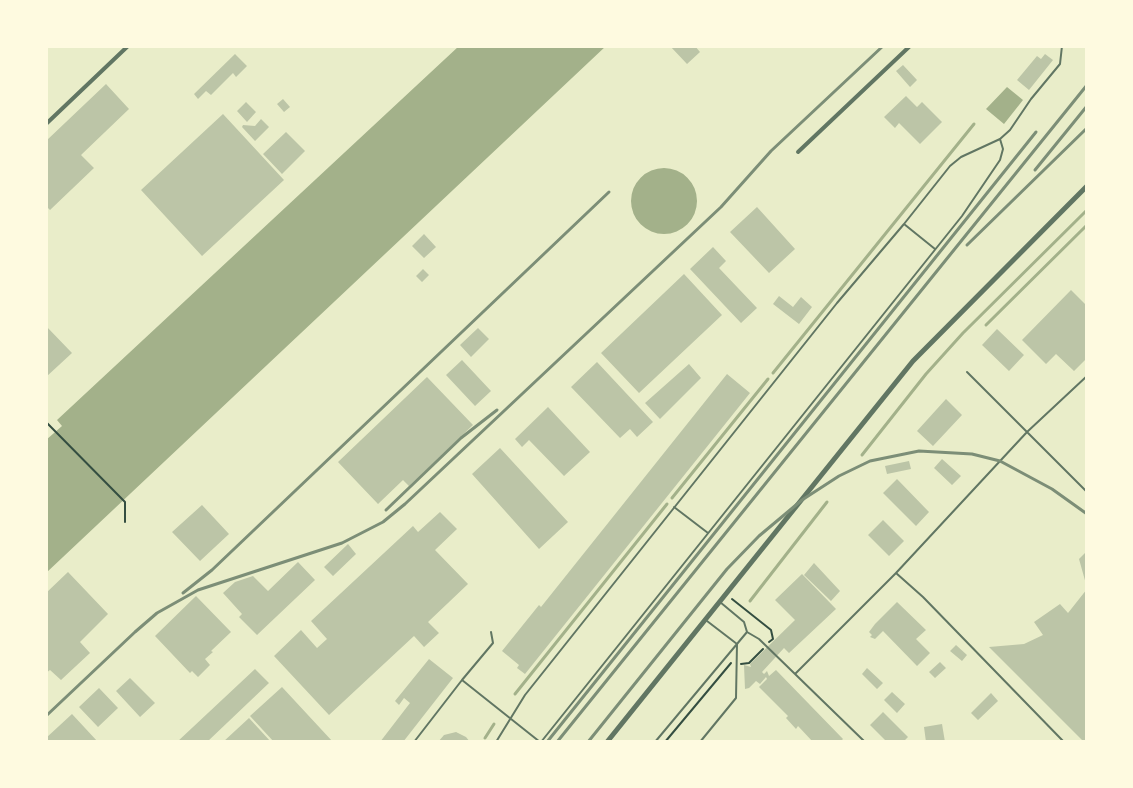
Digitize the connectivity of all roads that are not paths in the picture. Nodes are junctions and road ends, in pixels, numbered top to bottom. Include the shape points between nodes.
1 (128, 46) edge
2 (910, 46) edge
3 (1062, 46) edge
4 (46, 124) edge
5 (1000, 139) junction
6 (798, 152) dead end
7 (1087, 186) edge
8 (904, 224) junction
9 (935, 249) junction
10 (966, 372) dead end
11 (1087, 376) edge
12 (1027, 432) junction
13 (1087, 492) edge
14 (674, 507) junction
15 (708, 533) junction
16 (896, 573) junction
17 (720, 602) junction
18 (706, 620) junction
19 (491, 632) dead end
20 (747, 632) junction
21 (736, 644) junction
22 (796, 674) junction
23 (462, 680) junction
24 (509, 718) junction
25 (414, 742) edge
26 (496, 742) edge
27 (540, 742) edge
28 (607, 742) edge
29 (655, 742) edge
30 (700, 742) edge
31 (865, 742) edge
32 (1064, 742) edge

1 - 4 street
2 - 6 street
3 - 5 lane via 1060,64
5 - 8 lane via 961,157 950,166
5 - 9 lane via 1003,149 1000,160
7 - 17 street via 913,361
8 - 9 lane
8 - 14 lane
9 - 15 lane
10 - 12 lane
11 - 12 lane
12 - 13 lane
12 - 16 lane
14 - 15 lane
14 - 24 lane
15 - 27 lane
16 - 22 lane
16 - 32 lane via 924,597
17 - 18 street
17 - 20 lane via 744,622
18 - 21 lane
18 - 28 street
19 - 23 lane via 492,643
20 - 21 lane
20 - 22 lane
21 - 29 lane
21 - 30 lane via 736,698
22 - 31 lane
23 - 24 lane
23 - 25 lane
24 - 26 lane
24 - 27 lane

